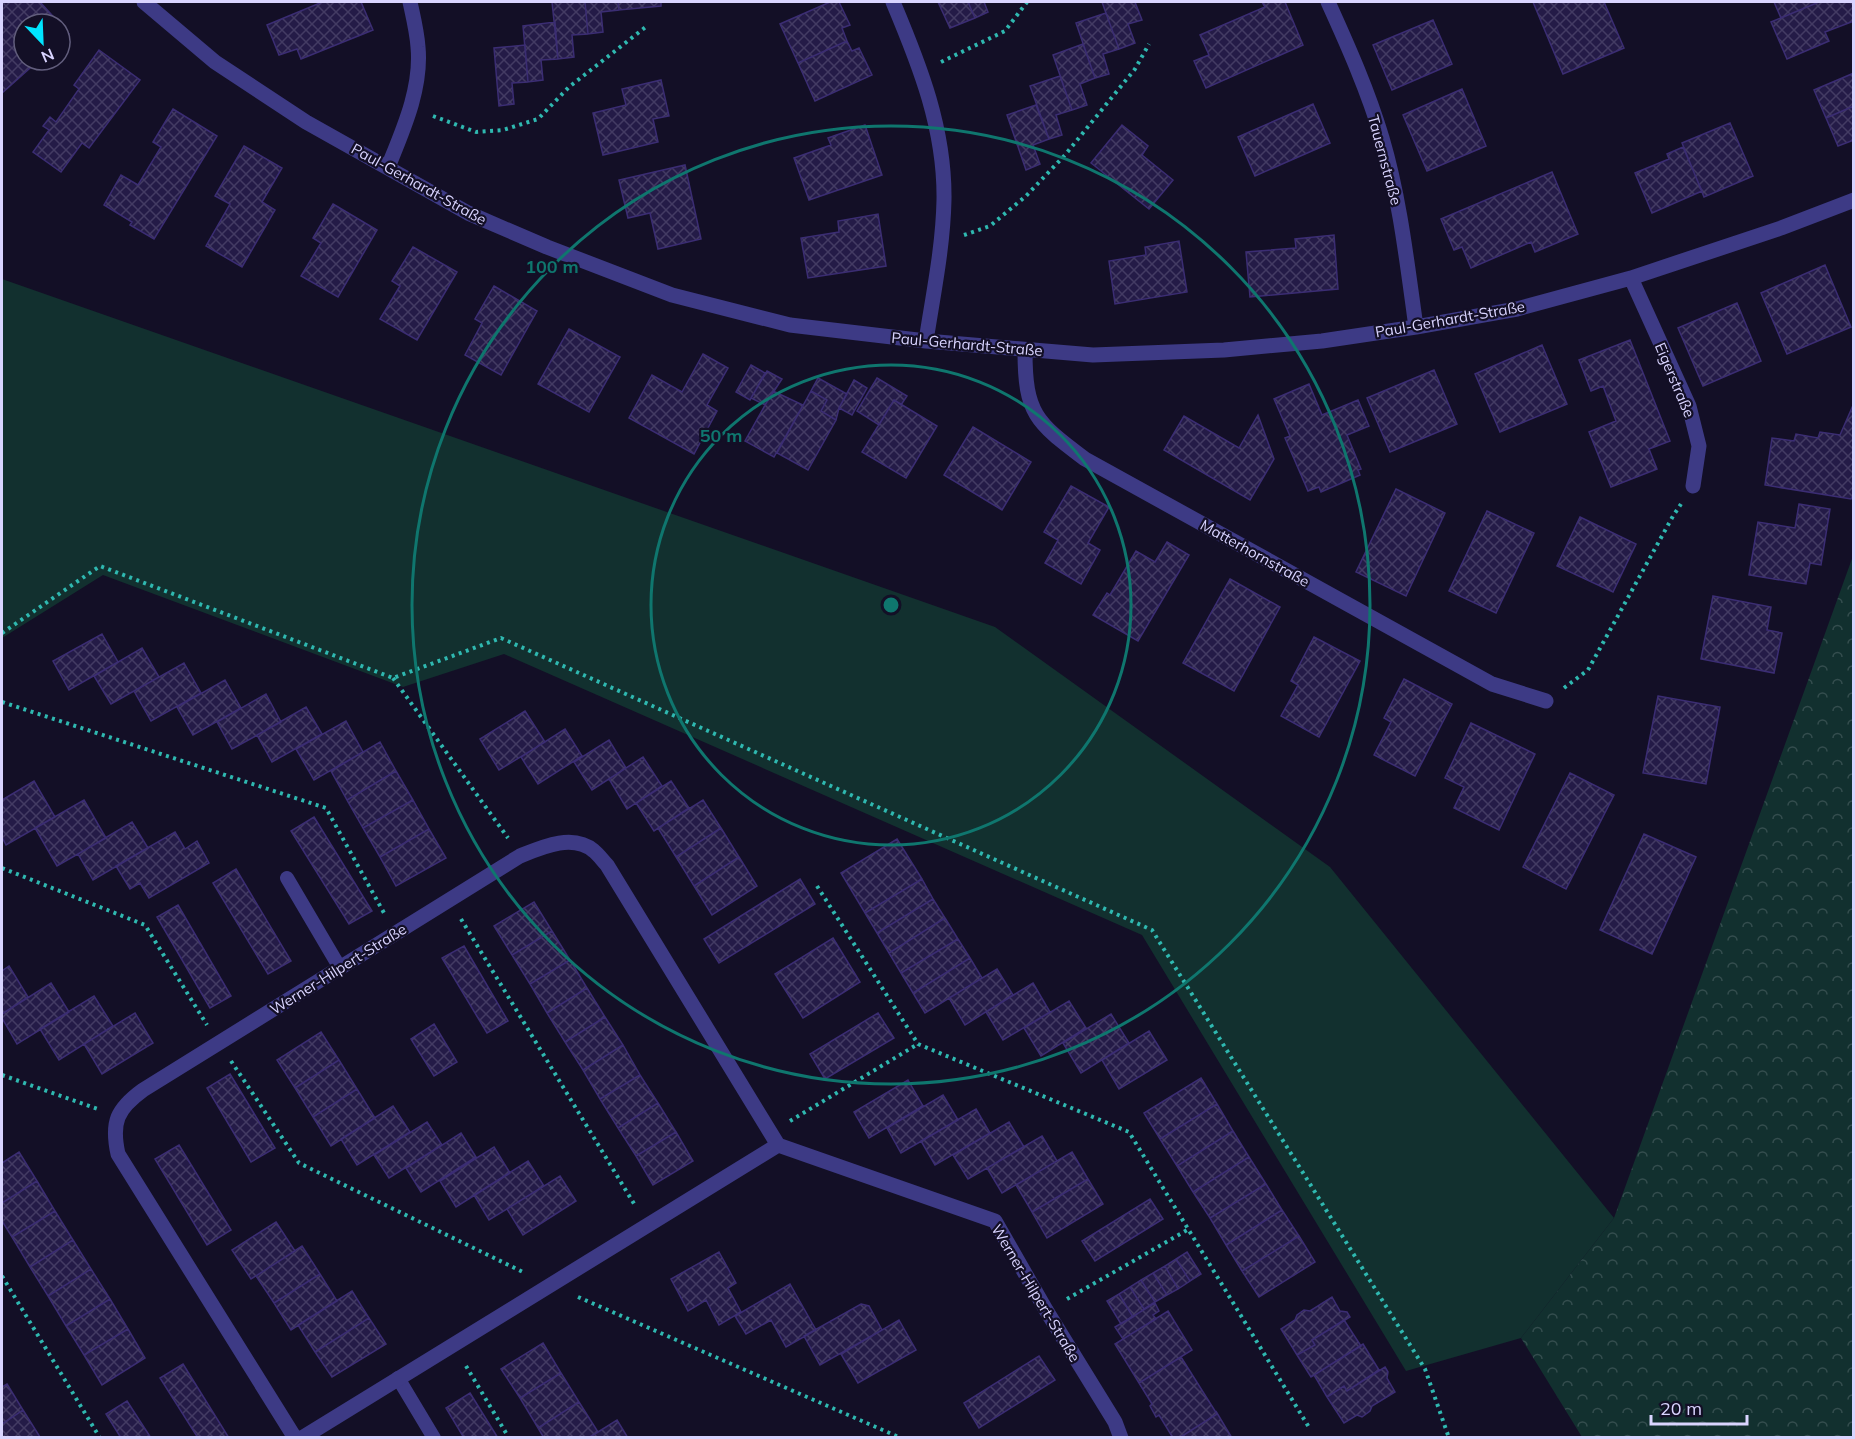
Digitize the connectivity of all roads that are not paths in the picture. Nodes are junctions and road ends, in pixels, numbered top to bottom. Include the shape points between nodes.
1 (144, 2) edge
2 (410, 2) edge
3 (893, 2) edge
4 (1328, 2) edge
5 (388, 167) junction
6 (1854, 200) edge
7 (1630, 278) junction
8 (1416, 327) junction
9 (926, 342) junction
10 (1025, 351) junction
11 (1693, 486) dead end
12 (1546, 700) dead end
13 (287, 878) dead end
14 (340, 968) junction
15 (774, 1139) junction
16 (398, 1378) junction
17 (295, 1437) edge
18 (302, 1437) edge
19 (434, 1437) edge
20 (1121, 1437) edge

1 - 5 street, Paul-Gerhardt-Straße via 215,62 306,122
2 - 5 street via 419,48 417,84
3 - 9 street via 921,70 942,159 941,244
4 - 8 street, Tauernstraße via 1382,138 1397,201
5 - 9 street, Paul-Gerhardt-Straße via 468,213 672,295 790,325
6 - 7 street, Paul-Gerhardt-Straße
7 - 8 street, Paul-Gerhardt-Straße via 1517,309
7 - 11 street, Eigerstraße via 1689,406 1699,446
8 - 10 street, Paul-Gerhardt-Straße via 1224,350 1093,355
9 - 10 street, Paul-Gerhardt-Straße
10 - 12 street, Matterhornstraße via 1030,405 1042,423 1085,459 1492,684
13 - 14 lane
14 - 15 street, Werner-Hilpert-Straße via 520,856 545,845 583,845 607,865
14 - 17 street, Werner-Hilpert-Straße via 143,1090 125,1104 114,1136 118,1154
15 - 16 street via 647,1226
15 - 20 street, Werner-Hilpert-Straße via 995,1221
16 - 18 street
16 - 19 lane

